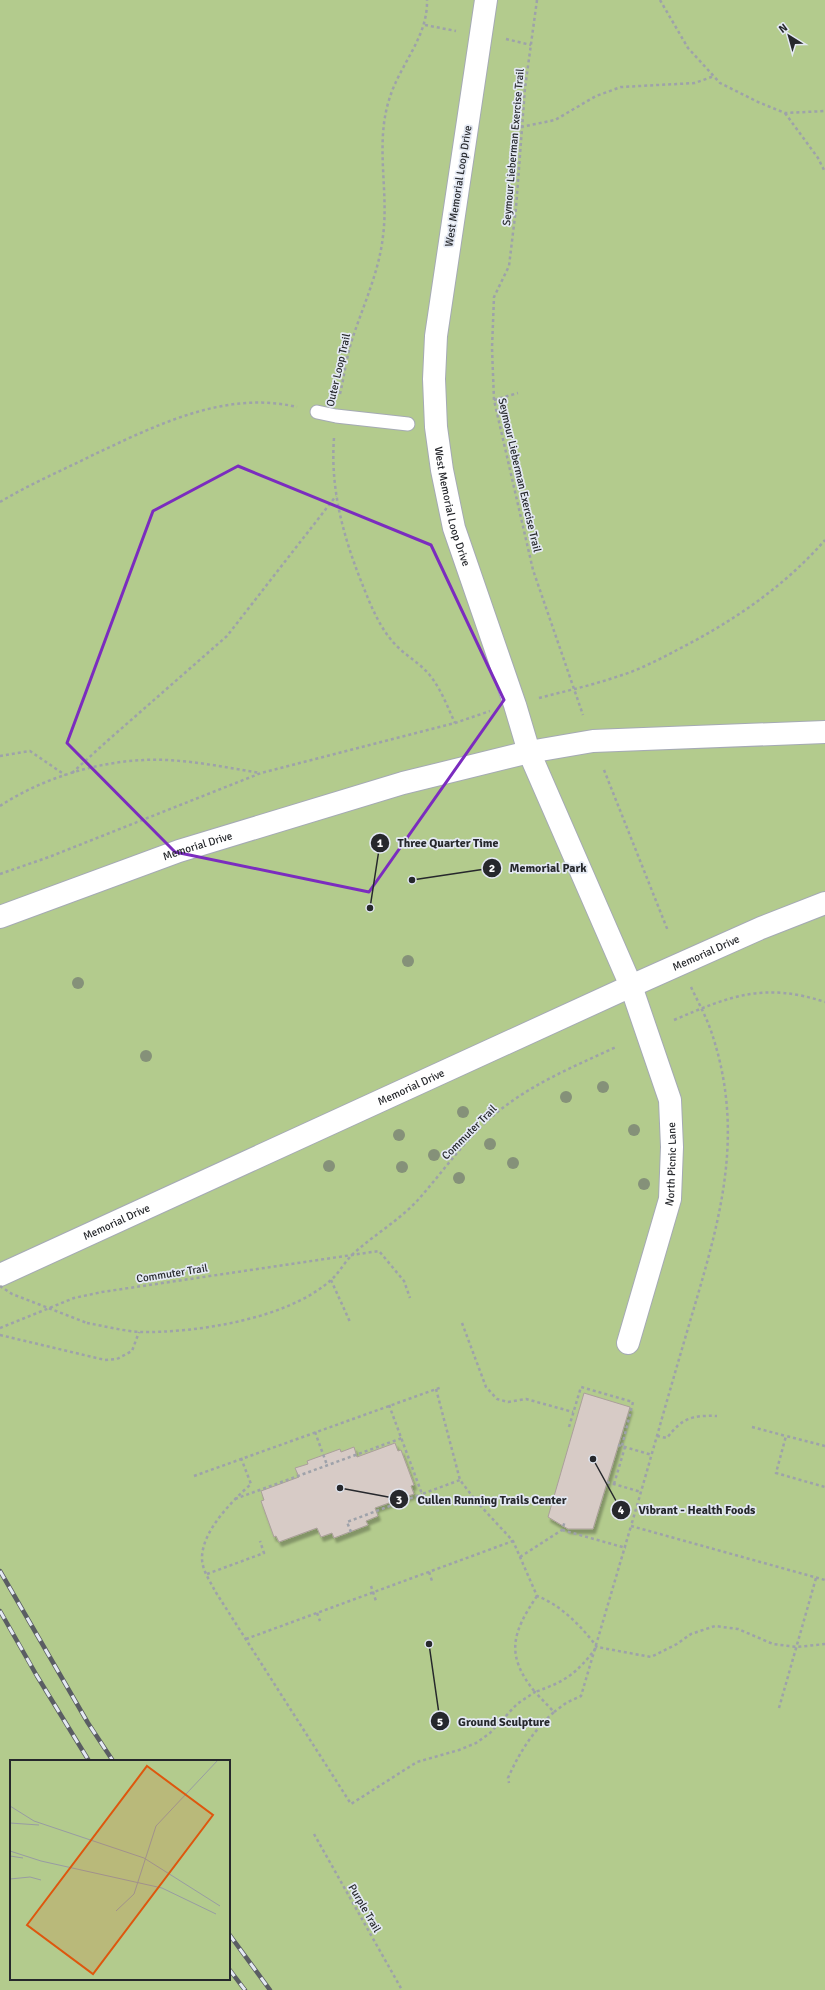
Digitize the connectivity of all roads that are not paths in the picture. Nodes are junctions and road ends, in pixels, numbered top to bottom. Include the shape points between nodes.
1 (486, 0) edge
2 (317, 412) road end
3 (408, 424) dead end
4 (825, 732) edge
5 (528, 752) junction
6 (825, 903) edge
7 (0, 917) edge
8 (631, 986) junction
9 (0, 1275) edge
10 (628, 1343) dead end

1 - 5 main road, West Memorial Loop Drive via 436,336 436,427 454,528 515,705
2 - 3 lane
4 - 5 main road, Memorial Drive via 593,741
5 - 7 main road, Memorial Drive via 403,783 179,851
5 - 8 main road, West Memorial Loop Drive
6 - 8 main road, Memorial Drive via 761,928
8 - 9 main road, Memorial Drive
8 - 10 main road, North Picnic Lane via 670,1100 672,1147 670,1199

